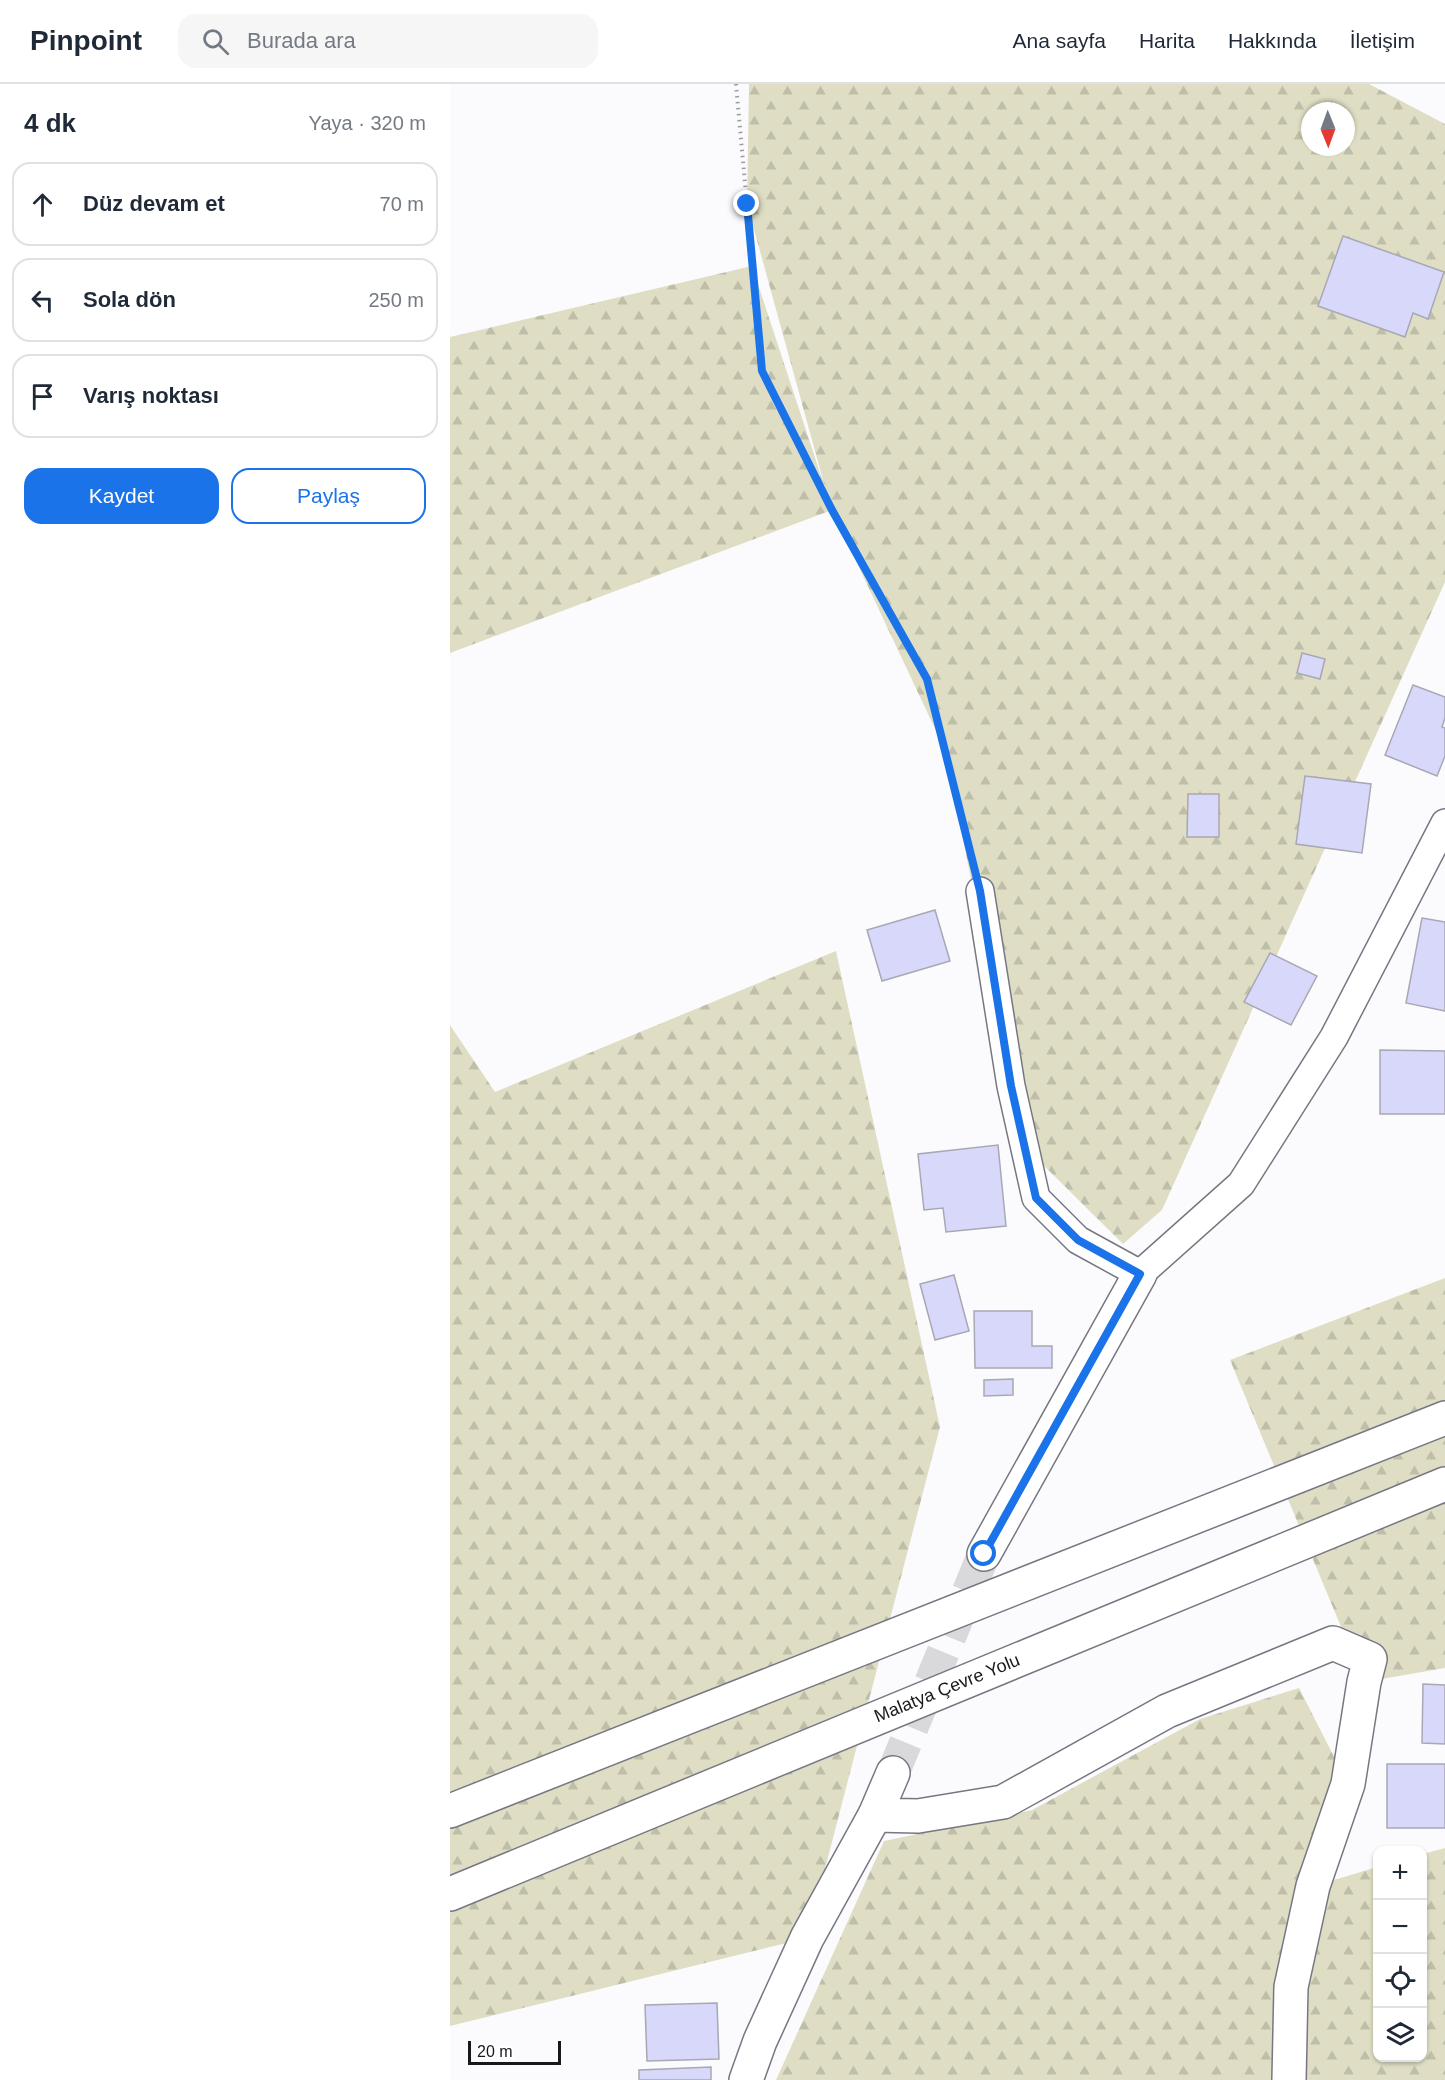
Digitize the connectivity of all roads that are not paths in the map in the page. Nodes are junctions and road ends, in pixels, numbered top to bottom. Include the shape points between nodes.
1 (1445, 823) edge
2 (980, 891) road end
3 (1140, 1274) junction
4 (1445, 1418) edge
5 (1445, 1484) edge
6 (984, 1554) tunnel mouth
7 (893, 1773) tunnel mouth
8 (450, 1811) edge
9 (875, 1815) junction
10 (450, 1894) edge
11 (746, 2080) edge
12 (1289, 2080) edge

1 - 3 street via 1334,1037 1241,1184
2 - 3 street via 1011,1086 1036,1198 1078,1240
3 - 6 main road
4 - 8 main road
5 - 10 main road, Malatya Çevre Yolu
7 - 9 main road
9 - 11 main road via 807,1938
9 - 12 main road via 918,1816 1003,1802 1167,1711 1333,1643 1370,1659 1348,1784 1313,1886 1291,1987

